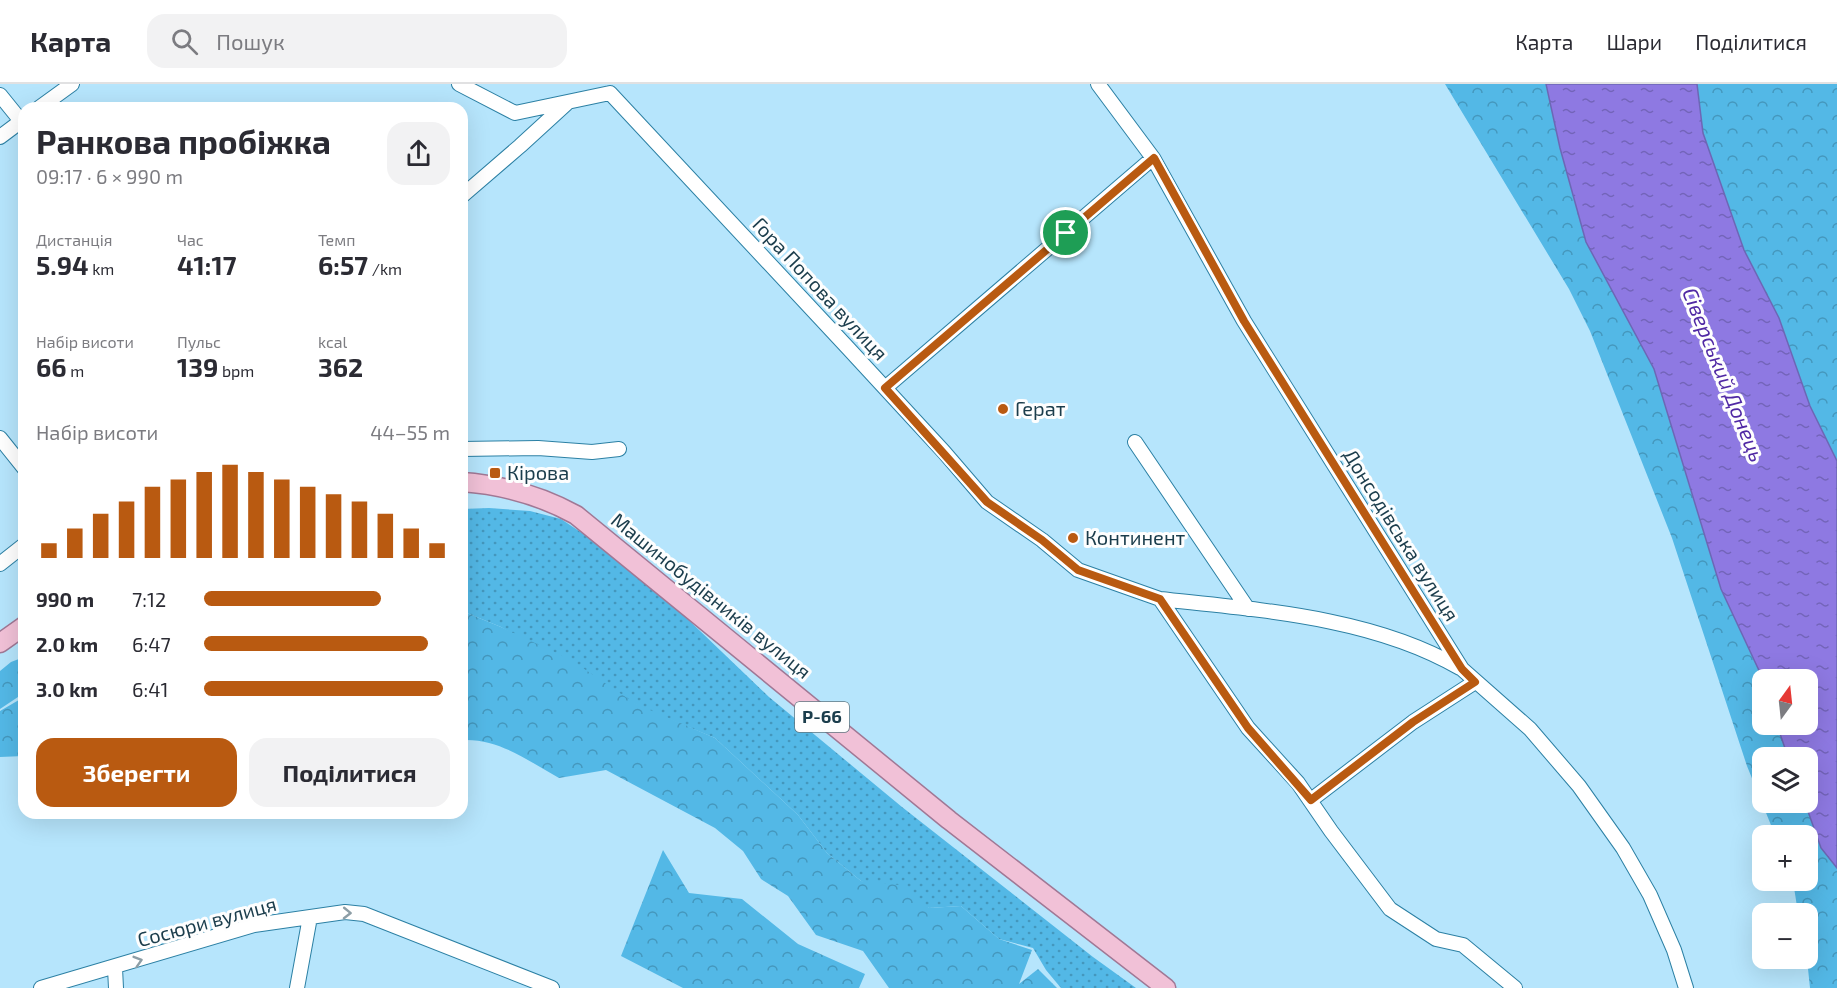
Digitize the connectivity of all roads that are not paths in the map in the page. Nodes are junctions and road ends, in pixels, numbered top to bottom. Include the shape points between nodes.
1 (72, 84) edge
2 (459, 84) edge
3 (1098, 84) edge
4 (615, 88) edge
5 (0, 94) edge
6 (47, 102) edge
7 (568, 102) junction
8 (18, 115) edge
9 (18, 123) edge
10 (0, 137) edge
11 (1154, 158) junction
12 (468, 191) edge
13 (885, 388) junction
14 (0, 438) edge
15 (1135, 442) dead end
16 (468, 449) edge
17 (619, 449) dead end
18 (18, 460) edge
19 (468, 483) edge
20 (18, 550) edge
21 (0, 564) edge
22 (1160, 599) junction
23 (1248, 609) junction
24 (18, 630) edge
25 (0, 643) edge
26 (1462, 669) junction
27 (1475, 682) junction
28 (1311, 800) junction
29 (310, 917) junction
30 (115, 968) junction
31 (514, 973) junction
32 (41, 988) edge
33 (117, 988) edge
34 (297, 988) edge
35 (513, 988) edge
36 (552, 988) edge
37 (1166, 988) edge
38 (1515, 988) edge
39 (1686, 988) edge

1 - 6 street
2 - 7 street via 515,112
3 - 11 street, Донсодівська вулиця
4 - 7 street
4 - 13 street, Гора Попова вулиця
5 - 8 street
7 - 12 street
9 - 10 street
11 - 13 street
11 - 26 street, Донсодівська вулиця via 1244,321
13 - 22 street, Гора Попова вулиця via 987,502 1078,570
14 - 18 street
15 - 23 street
16 - 17 street via 592,452
19 - 37 main road, Машинобудівників вулиця / Р-66 via 532,494 576,515 949,820
20 - 21 street
22 - 23 street, Гора Попова вулиця
22 - 28 street via 1248,728
23 - 26 street, Гора Попова вулиця via 1376,632
24 - 25 main road
26 - 27 street, Донсодівська вулиця
27 - 28 street via 1413,722
27 - 39 street, Донсодівська вулиця via 1530,729 1580,786 1617,839 1650,894
28 - 38 street via 1390,909 1436,939 1463,945
30 -> 29 street, Сосюри вулиця via 254,925
29 -> 31 street, Сосюри вулиця via 345,912 364,914
29 - 34 street
30 - 32 street, Сосюри вулиця
30 - 33 street
31 - 35 street
31 - 36 street, Сосюри вулиця

